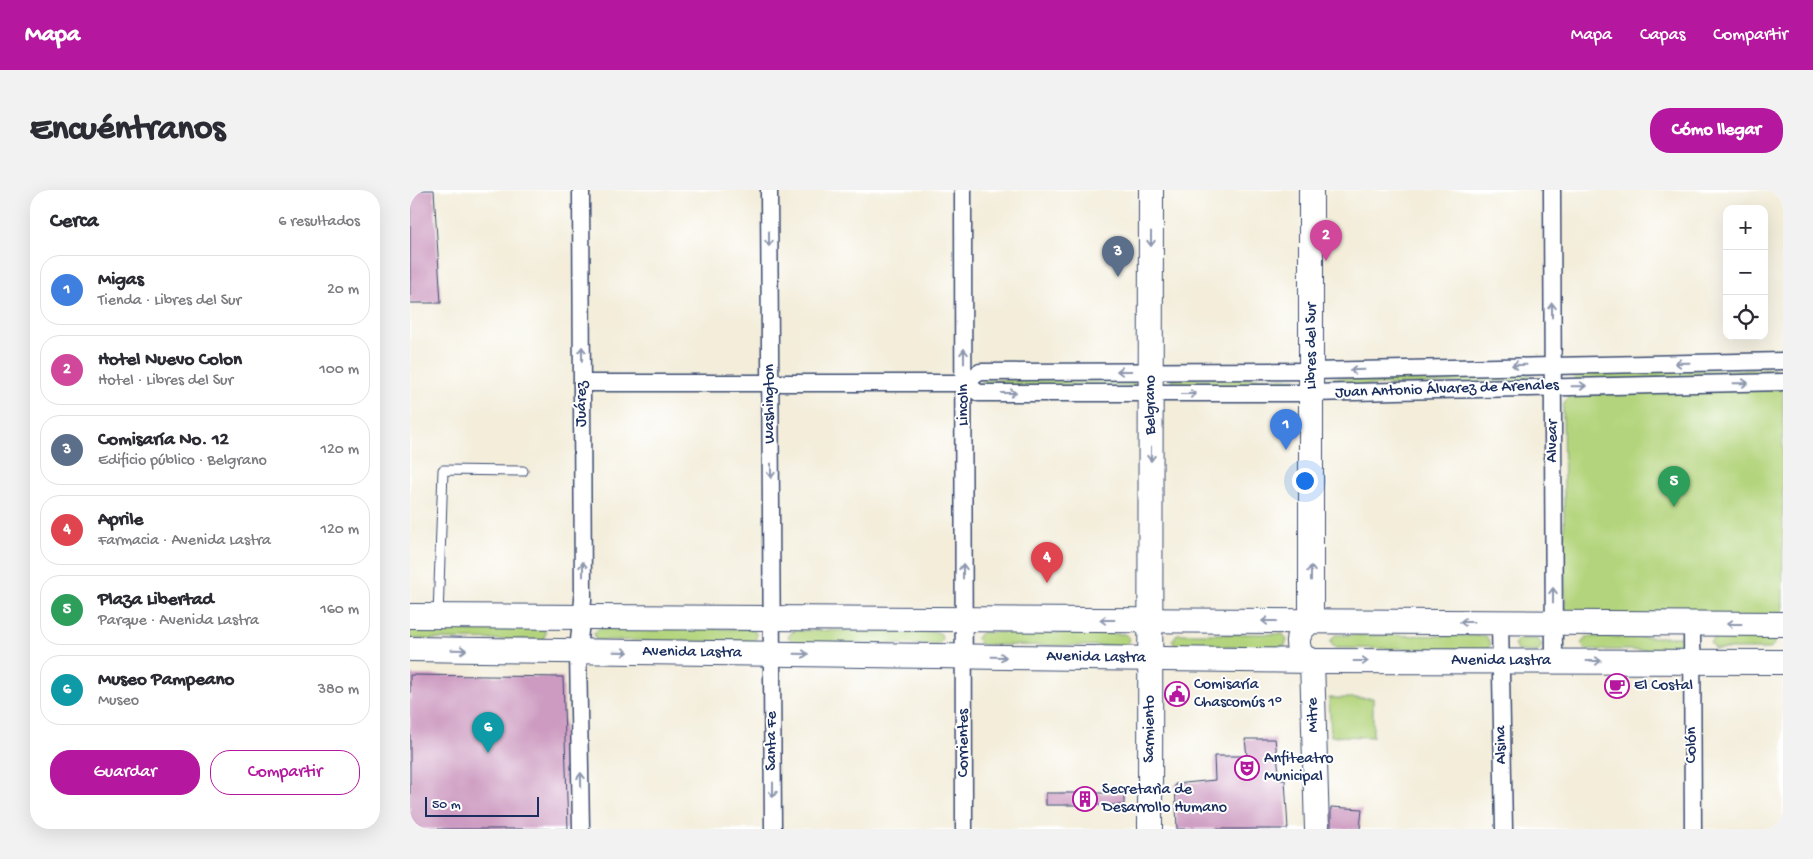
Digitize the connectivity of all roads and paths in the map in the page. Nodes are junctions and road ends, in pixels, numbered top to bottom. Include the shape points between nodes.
1 (581, 190) edge
2 (769, 190) edge
3 (964, 190) edge
4 (1151, 190) edge
5 (1311, 190) edge
6 (1552, 190) edge
7 (1783, 361) edge
8 (1552, 364) junction
9 (770, 382) junction
10 (1312, 382) junction
11 (1783, 382) edge
12 (582, 383) junction
13 (964, 383) junction
14 (1151, 383) junction
15 (1553, 387) junction
16 (523, 471) dead end
17 (410, 616) edge
18 (438, 616) junction
19 (581, 617) junction
20 (772, 618) junction
21 (963, 620) junction
22 (1151, 620) junction
23 (1311, 621) junction
24 (1500, 623) junction
25 (1553, 623) junction
26 (1692, 624) junction
27 (1783, 624) edge
28 (410, 649) edge
29 (578, 651) junction
30 (772, 654) junction
31 (964, 656) junction
32 (1150, 659) junction
33 (1312, 661) junction
34 (1554, 661) junction
35 (1500, 662) junction
36 (1692, 662) junction
37 (1783, 662) edge
38 (581, 829) edge
39 (773, 829) edge
40 (964, 829) edge
41 (1150, 829) edge
42 (1317, 829) edge
43 (1504, 829) edge
44 (1693, 829) edge

12 -> 1 street, Juárez
2 -> 9 street, Washington
13 -> 3 street, Lincoln
4 -> 14 main road, Belgrano
5 - 10 main road, Libres del Sur
8 -> 6 street, Alvear
7 -> 8 street, Juan Antonio Álvarez de Arenales
8 -> 10 street, Juan Antonio Álvarez de Arenales
8 - 15 street, Alvear
9 - 12 street, Juan Antonio Álvarez de Arenales
9 - 13 street, Juan Antonio Álvarez de Arenales
9 -> 20 street, Washington
14 -> 10 street, Juan Antonio Álvarez de Arenales
10 - 14 street, Juan Antonio Álvarez de Arenales
10 - 15 street, Juan Antonio Álvarez de Arenales
23 -> 10 main road, Libres del Sur
15 -> 11 street, Juan Antonio Álvarez de Arenales
19 -> 12 street, Juárez
13 -> 14 street, Juan Antonio Álvarez de Arenales via 979,393
14 -> 13 street, Juan Antonio Álvarez de Arenales via 980,372
21 -> 13 street, Lincoln
14 -> 22 main road, Belgrano
25 -> 15 street, Alvear
16 - 18 lane via 443,470
17 - 18 main road
18 - 19 main road
19 - 20 main road
19 - 29 street, Juárez
20 - 21 main road
20 - 30 street, Washington
22 -> 21 main road
21 - 31 street, Lincoln
23 -> 22 main road
22 - 32 main road, Belgrano
24 -> 23 main road
23 - 33 main road via 1322,628 1326,643 1322,656
24 - 25 main road
24 - 35 street, Alsina
25 - 26 main road
25 - 34 street, Alvear
27 -> 26 main road
26 - 36 street, Colón
28 -> 29 main road, Avenida Lastra
29 -> 30 main road, Avenida Lastra
38 -> 29 street, Juárez
30 -> 31 main road, Avenida Lastra
30 -> 39 street, Santa Fe
31 -> 32 main road, Avenida Lastra
31 - 40 street, Corrientes
32 - 33 main road, Avenida Lastra
32 - 41 main road, Sarmiento
33 -> 35 main road, Avenida Lastra
33 - 42 main road, Mitre
34 - 35 main road, Avenida Lastra
34 -> 36 main road, Avenida Lastra
35 - 43 street, Alsina
36 - 37 main road, Avenida Lastra
36 - 44 street, Colón

